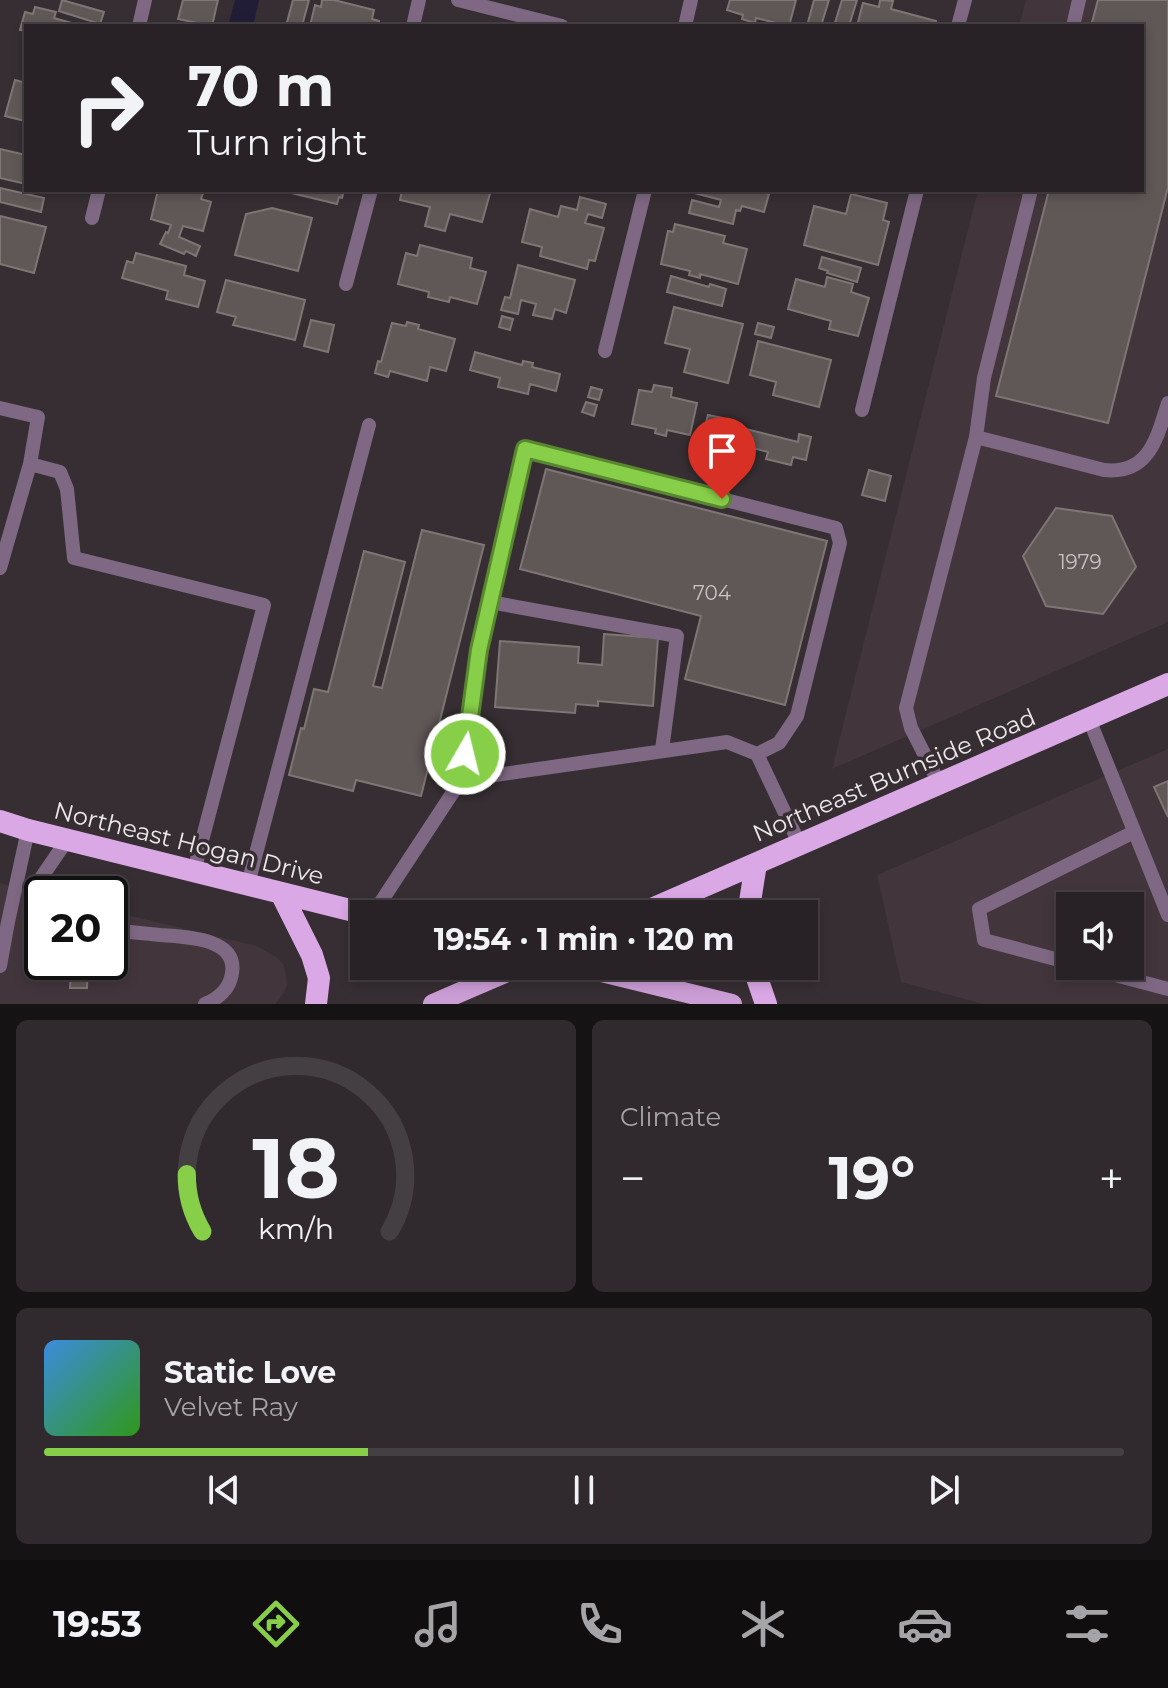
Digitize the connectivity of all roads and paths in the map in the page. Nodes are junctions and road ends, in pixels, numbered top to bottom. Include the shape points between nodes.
1 (145, 0) edge
2 (419, 0) edge
3 (458, 0) edge
4 (691, 0) edge
5 (965, 0) edge
6 (1079, 0) edge
7 (139, 24) edge
8 (413, 24) edge
9 (554, 24) edge
10 (685, 24) edge
11 (959, 24) edge
12 (1073, 24) edge
13 (98, 192) edge
14 (370, 192) edge
15 (645, 192) edge
16 (916, 192) edge
17 (1030, 192) edge
18 (92, 218) dead end
19 (346, 284) dead end
20 (605, 351) dead end
21 (1168, 403) edge
22 (0, 408) edge
23 (862, 410) dead end
24 (369, 425) dead end
25 (976, 437) junction
26 (30, 464) junction
27 (0, 568) edge
28 (490, 602) junction
29 (1168, 684) edge
30 (1089, 719) junction
31 (662, 750) junction
32 (757, 754) junction
33 (461, 780) junction
34 (940, 785) junction
35 (0, 821) edge
36 (28, 830) junction
37 (1134, 832) junction
38 (67, 840) junction
39 (800, 845) junction
40 (756, 864) junction
41 (194, 871) junction
42 (42, 876) edge
43 (248, 884) junction
44 (281, 893) junction
45 (382, 900) edge
46 (672, 900) edge
47 (750, 900) edge
48 (350, 910) edge
49 (1168, 915) edge
50 (8, 922) junction
51 (24, 923) edge
52 (128, 932) edge
53 (1056, 959) edge
54 (0, 966) edge
55 (489, 980) edge
56 (634, 980) edge
57 (758, 980) edge
58 (1134, 980) edge
59 (1168, 989) edge
60 (205, 1004) edge
61 (316, 1004) edge
62 (433, 1004) edge
63 (732, 1004) edge
64 (766, 1004) edge

1 - 7 lane
2 - 8 lane
3 - 9 lane
4 - 10 lane
5 - 11 lane
6 - 12 lane
13 - 18 lane
14 - 19 lane
15 - 20 lane
16 - 23 lane
17 - 25 lane via 984,378
21 - 25 lane via 1156,443 1136,466 1120,472
22 - 26 lane via 38,417
24 - 43 lane
25 - 34 lane via 906,708
26 - 27 lane
26 - 41 lane via 60,472 67,489 74,558 264,605
28 - 31 lane via 677,636
28 - 32 lane via 525,449 836,528 840,543 797,716 779,743
28 - 33 lane
29 - 30 highway, Northeast Burnside Road
30 - 34 highway, Northeast Burnside Road
30 - 37 lane
31 - 32 lane via 727,742
31 - 33 lane
32 - 39 lane
33 - 45 lane
34 - 39 highway, Northeast Burnside Road
35 - 36 highway, Northeast Hogan Drive
36 - 38 highway, Northeast Hogan Drive
36 - 50 lane
37 - 49 lane
37 - 53 lane via 979,909 984,940
38 - 41 highway, Northeast Hogan Drive
38 - 42 lane
39 - 40 highway, Northeast Burnside Road
40 - 46 highway, Northeast Burnside Road
40 - 47 highway
41 - 43 highway, Northeast Hogan Drive
43 - 44 highway, Northeast Hogan Drive
44 - 48 highway, Northeast Hogan Drive
44 - 61 highway via 312,955 319,978
50 - 51 lane
50 - 54 lane
52 - 60 lane via 198,939 222,949 230,957 231,981 216,1000
55 - 62 main road
56 - 63 main road
57 - 64 highway
58 - 59 lane

